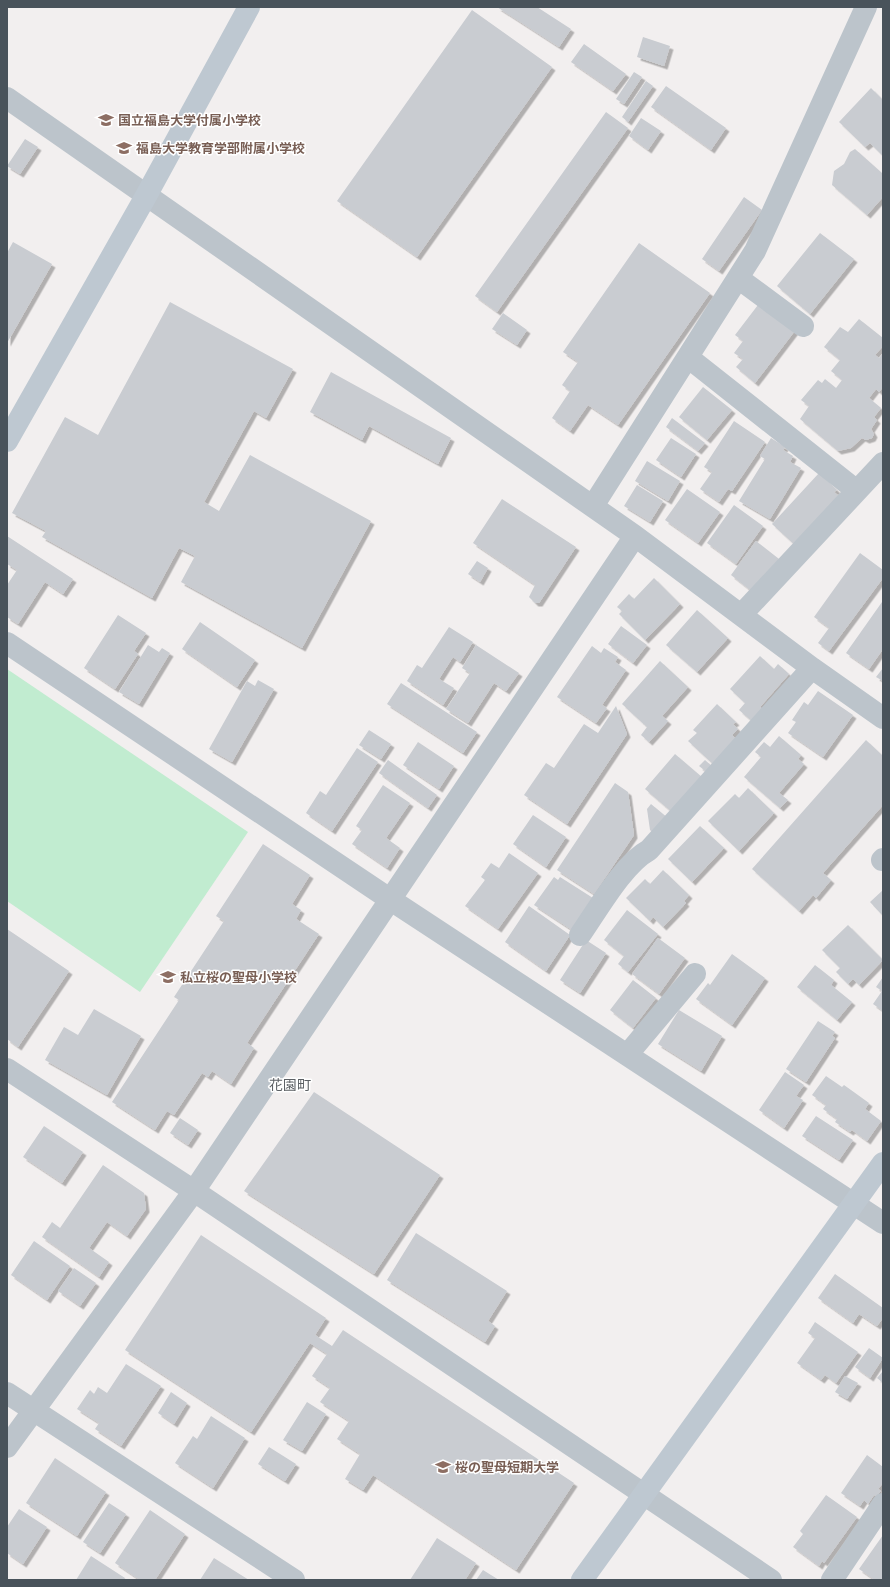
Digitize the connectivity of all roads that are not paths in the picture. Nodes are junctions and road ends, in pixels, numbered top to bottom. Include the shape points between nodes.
1 (249, 7) edge
2 (866, 7) edge
3 (7, 98) edge
4 (146, 196) junction
5 (738, 278) junction
6 (803, 326) dead end
7 (689, 358) junction
8 (7, 440) edge
9 (883, 463) edge
10 (857, 491) junction
11 (593, 506) junction
12 (635, 536) junction
13 (741, 615) junction
14 (7, 643) edge
15 (812, 668) junction
16 (883, 718) edge
17 (391, 900) junction
18 (580, 935) dead end
19 (695, 974) dead end
20 (627, 1055) junction
21 (7, 1069) edge
22 (883, 1163) edge
23 (194, 1192) junction
24 (854, 1204) junction
25 (883, 1224) edge
26 (7, 1393) edge
27 (33, 1410) junction
28 (7, 1447) edge
29 (643, 1495) junction
30 (883, 1504) edge
31 (294, 1580) edge
32 (582, 1580) edge
33 (771, 1580) edge
34 (832, 1580) edge

1 - 4 street
2 - 5 street via 755,251
3 - 4 street
4 - 8 street
4 - 11 street
5 - 6 street
5 - 7 street
7 - 10 street
7 - 11 street
9 - 10 street
10 - 13 street
11 - 12 street
12 - 13 street
12 - 17 street
13 - 15 street
14 - 17 street
15 - 16 street
15 - 18 street via 654,844 641,854 618,880
17 - 20 street
17 - 23 street
19 - 20 street
20 - 24 street
21 - 23 street
22 - 24 street
23 - 27 street
23 - 29 street
24 - 25 street
24 - 29 street
26 - 27 street
27 - 28 street
27 - 31 street
29 - 32 street
29 - 33 street
30 - 34 street

